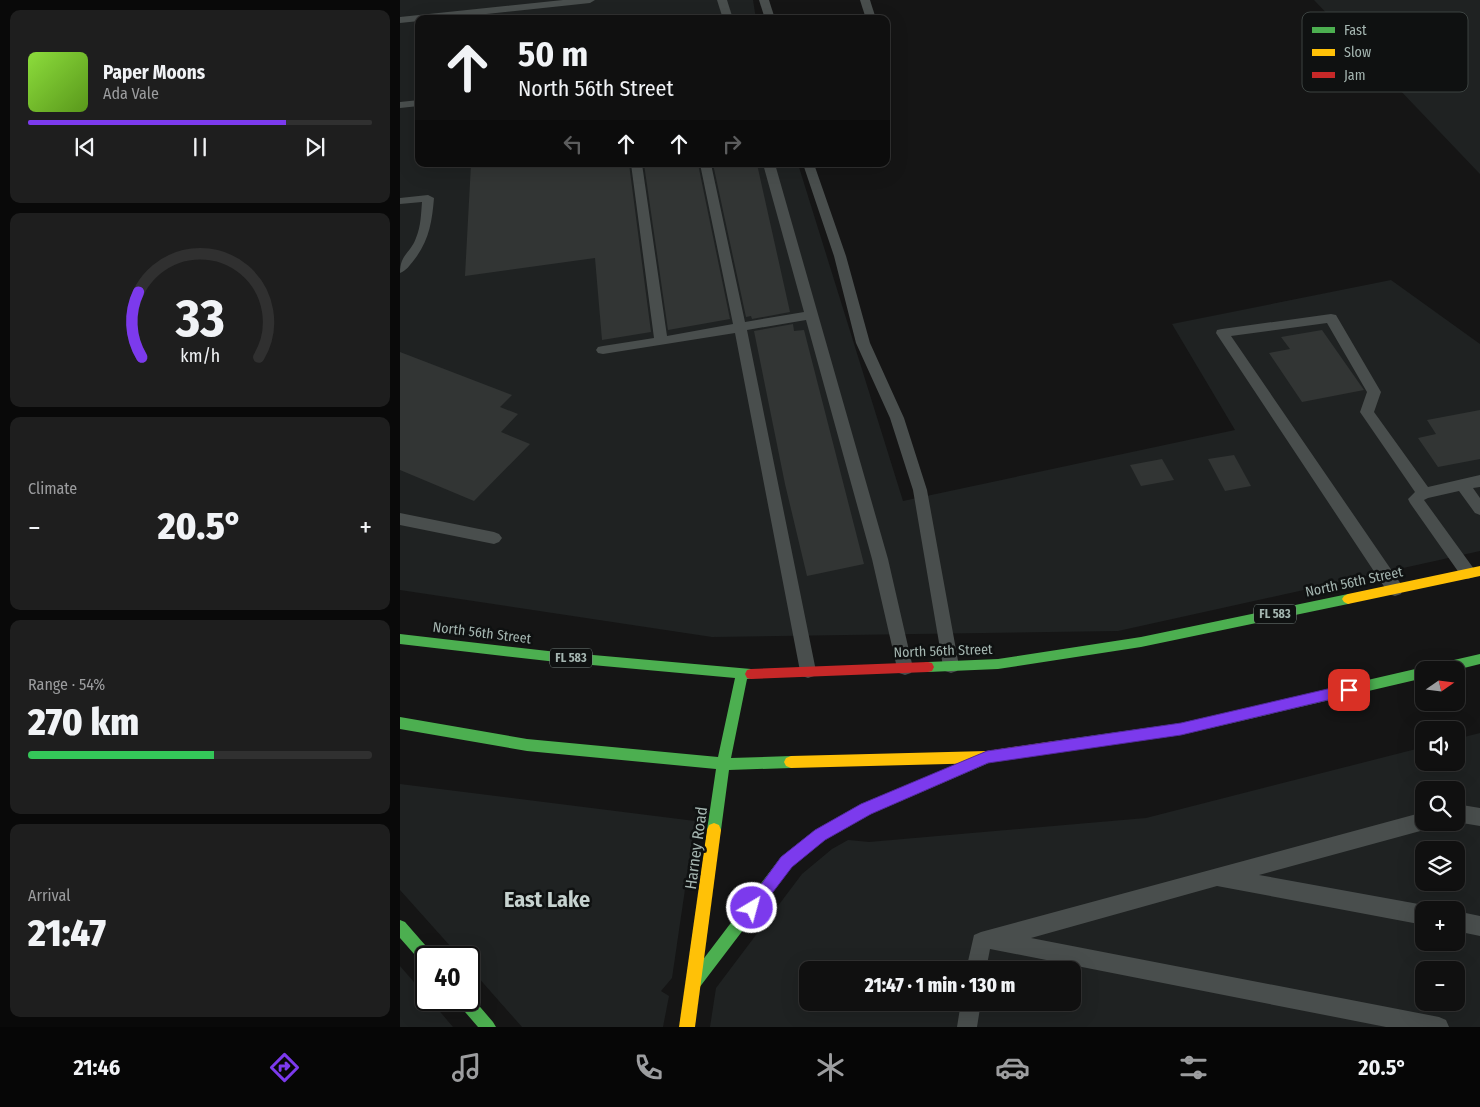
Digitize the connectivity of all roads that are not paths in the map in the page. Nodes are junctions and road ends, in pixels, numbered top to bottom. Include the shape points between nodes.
1 (590, 0) edge
2 (722, 0) edge
3 (764, 0) edge
4 (865, 0) edge
5 (448, 15) edge
6 (727, 15) edge
7 (769, 15) edge
8 (870, 15) edge
9 (415, 18) edge
10 (400, 20) edge
11 (415, 103) edge
12 (400, 105) edge
13 (636, 167) edge
14 (706, 167) edge
15 (770, 167) edge
16 (809, 167) edge
17 (400, 201) edge
18 (400, 269) edge
19 (811, 315) junction
20 (740, 327) junction
21 (661, 340) junction
22 (603, 350) dead end
23 (1480, 481) edge
24 (1462, 485) junction
25 (1424, 493) junction
26 (1480, 509) edge
27 (400, 519) edge
28 (494, 538) dead end
29 (1474, 572) edge
30 (1395, 589) junction
31 (400, 639) edge
32 (1480, 659) edge
33 (1465, 662) edge
34 (951, 666) junction
35 (905, 668) junction
36 (808, 671) junction
37 (742, 674) junction
38 (1415, 674) edge
39 (400, 723) edge
40 (987, 757) junction
41 (723, 764) junction
42 (1465, 814) edge
43 (1480, 817) edge
44 (1415, 822) edge
45 (1217, 877) junction
46 (1415, 913) edge
47 (1465, 923) edge
48 (1480, 926) edge
49 (400, 927) edge
50 (990, 940) junction
51 (417, 946) edge
52 (977, 961) edge
53 (694, 983) junction
54 (474, 1011) edge
55 (970, 1011) edge
56 (488, 1027) edge
57 (687, 1027) edge
58 (967, 1027) edge
59 (1439, 1027) edge

1 - 5 lane
2 - 6 lane
3 - 7 lane
4 - 8 lane
9 - 10 lane
11 - 12 lane
13 - 21 lane
14 - 20 lane
15 - 19 lane
16 - 34 lane via 840,256 863,344 897,418 920,490
17 - 18 lane via 428,198 426,230 415,253
19 - 20 lane
19 - 35 lane via 880,559
20 - 21 lane
20 - 36 lane
21 - 22 lane
23 - 24 lane
24 - 25 lane
24 - 26 lane
25 - 29 lane via 1414,499
25 - 30 lane via 1367,412 1374,392 1331,318 1222,333
27 - 28 lane
29 - 30 main road, North 56th Street / FL 583
30 - 34 main road, North 56th Street / FL 583 via 1141,642 998,664
31 - 37 main road, North 56th Street / FL 583
32 - 33 main road
34 - 35 main road, North 56th Street / FL 583
35 - 36 main road, North 56th Street / FL 583
36 - 37 main road, North 56th Street / FL 583
37 - 41 main road, Harney Road
38 - 40 main road via 1181,729
39 - 41 main road via 527,745
40 - 41 main road
40 - 53 main road via 866,809 820,835 786,862
41 - 53 main road, Harney Road
42 - 43 lane
44 - 45 lane
45 - 46 lane
45 - 50 lane
47 - 48 lane
49 - 51 main road
50 - 52 lane via 980,942
50 - 59 lane
53 - 57 main road, Harney Road
54 - 56 main road
55 - 58 lane

